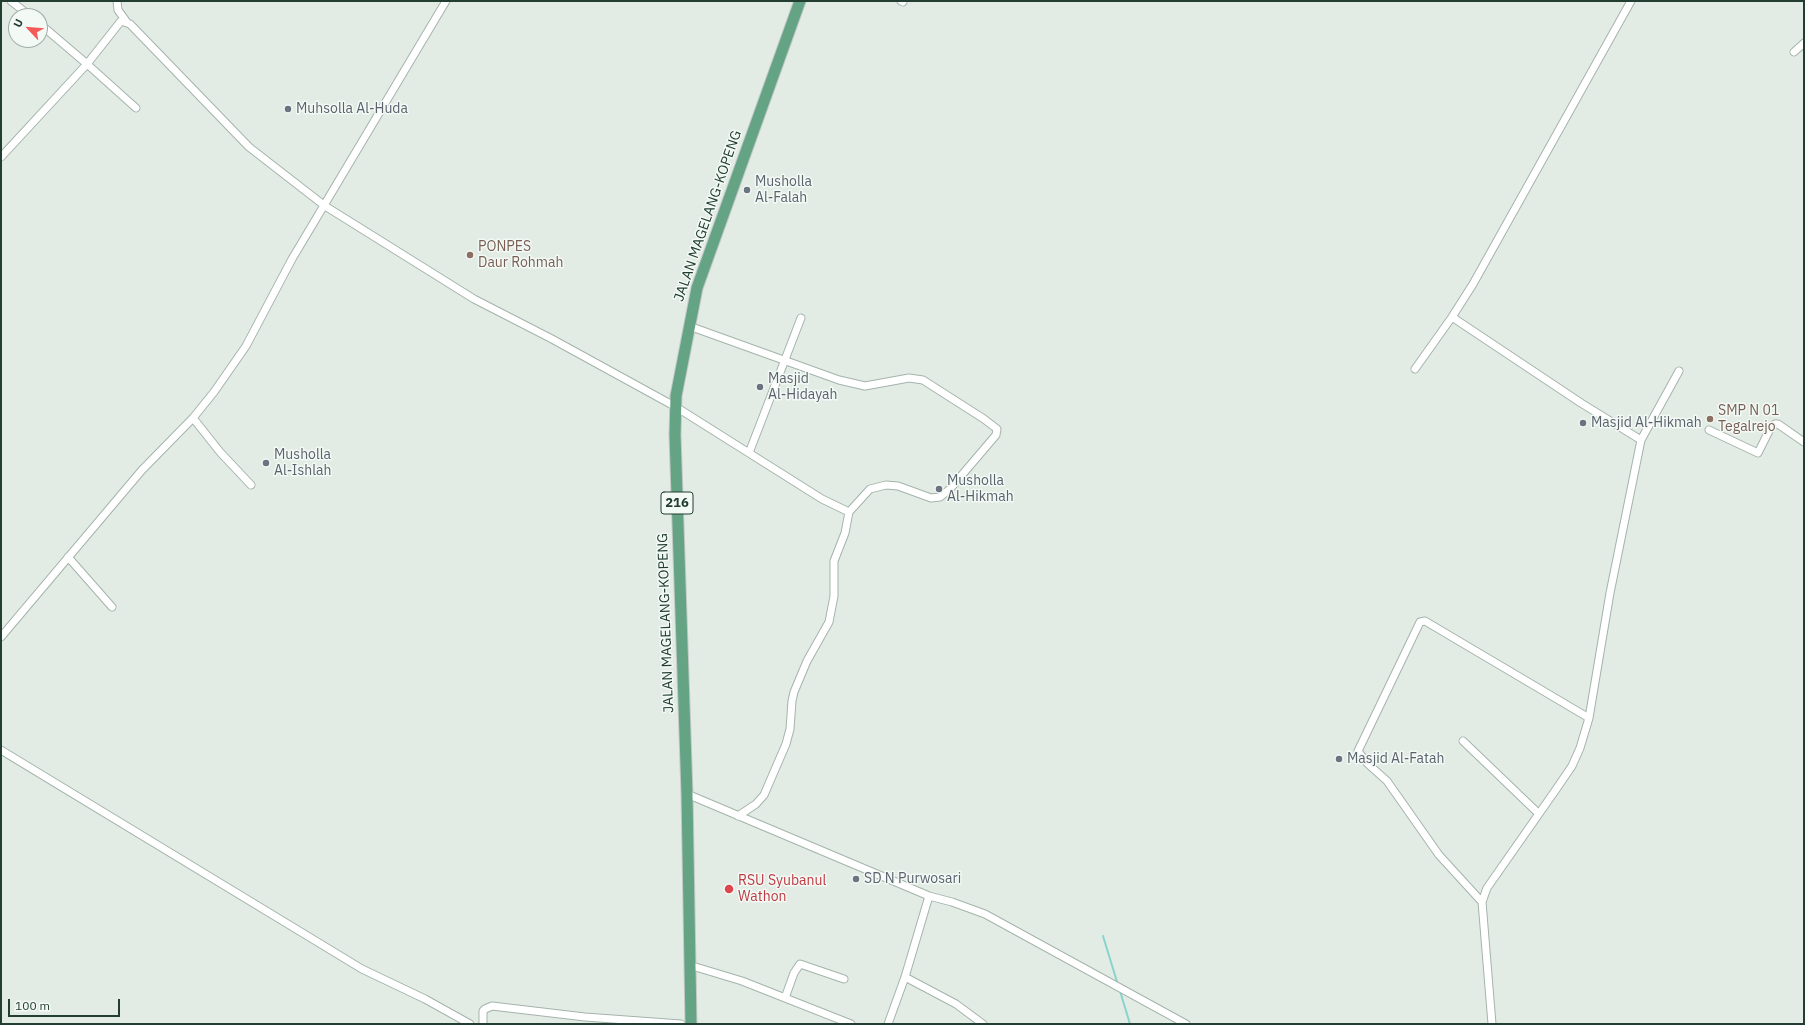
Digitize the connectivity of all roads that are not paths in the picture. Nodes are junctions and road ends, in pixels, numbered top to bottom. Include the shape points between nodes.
1 (11, 1) edge
2 (117, 1) edge
3 (446, 1) edge
4 (800, 1) edge
5 (1631, 1) edge
6 (20, 8) edge
7 (126, 21) junction
8 (48, 31) edge
9 (1804, 43) edge
10 (1794, 52) dead end
11 (87, 64) junction
12 (136, 108) dead end
13 (1, 157) edge
14 (325, 206) junction
15 (801, 318) dead end
16 (1452, 318) junction
17 (689, 326) junction
18 (786, 360) junction
19 (1415, 369) dead end
20 (1678, 371) dead end
21 (676, 407) junction
22 (193, 418) junction
23 (1709, 430) dead end
24 (1641, 440) junction
25 (1804, 442) edge
26 (749, 453) junction
27 (251, 485) dead end
28 (849, 512) junction
29 (68, 557) junction
30 (112, 606) dead end
31 (1, 637) edge
32 (1589, 718) junction
33 (1463, 741) dead end
34 (1, 750) edge
35 (687, 794) junction
36 (1538, 813) junction
37 (738, 816) junction
38 (929, 896) junction
39 (1482, 902) junction
40 (689, 965) junction
41 (905, 976) junction
42 (844, 979) dead end
43 (785, 998) junction
44 (470, 1024) edge
45 (483, 1024) edge
46 (681, 1024) edge
47 (691, 1024) edge
48 (851, 1024) edge
49 (888, 1024) edge
50 (983, 1024) edge
51 (1186, 1024) edge
52 (1492, 1024) edge

1 - 6 street
2 - 7 street via 117,6
3 - 14 street
4 - 17 main road, JALAN MAGELANG-KOPENG / 216 via 697,288
5 - 16 street
7 - 11 street via 118,24
7 - 14 street via 249,147
8 - 11 street
9 - 10 street
11 - 12 street
11 - 13 street
14 - 21 street via 474,298
14 - 22 street via 292,259 246,346
15 - 18 street
16 - 19 street
16 - 24 street
17 - 18 street
17 - 21 main road, JALAN MAGELANG-KOPENG / 216
18 - 26 street
18 - 28 street via 839,380 865,386 909,378 923,380 997,429 996,435 950,489 940,497 932,498 898,486 886,485 870,489
20 - 24 street
21 - 26 street
21 - 35 main road, JALAN MAGELANG-KOPENG / 216 via 675,443
22 - 27 street
22 - 29 street via 142,470
23 - 25 street via 1758,453 1775,424
24 - 32 street via 1610,593
26 - 28 street via 822,499
28 - 37 street via 845,533 834,561 834,596 829,622 807,661 794,692 786,744 764,795
29 - 30 street
29 - 31 street
32 - 36 street via 1572,766
32 - 39 street via 1425,621 1420,622 1358,751 1387,781 1439,856
33 - 36 street
34 - 44 street via 362,969
35 - 37 street
35 - 40 main road, JALAN MAGELANG-KOPENG / 216
36 - 39 street via 1487,888
37 - 38 street
38 - 41 street
38 - 51 street via 984,914
39 - 52 street
40 - 43 street via 742,981
40 - 47 main road, JALAN MAGELANG-KOPENG / 216
41 - 49 street
41 - 50 street via 956,1004
42 - 43 street via 800,964
43 - 48 street
45 - 46 street via 483,1011 492,1006 586,1017

